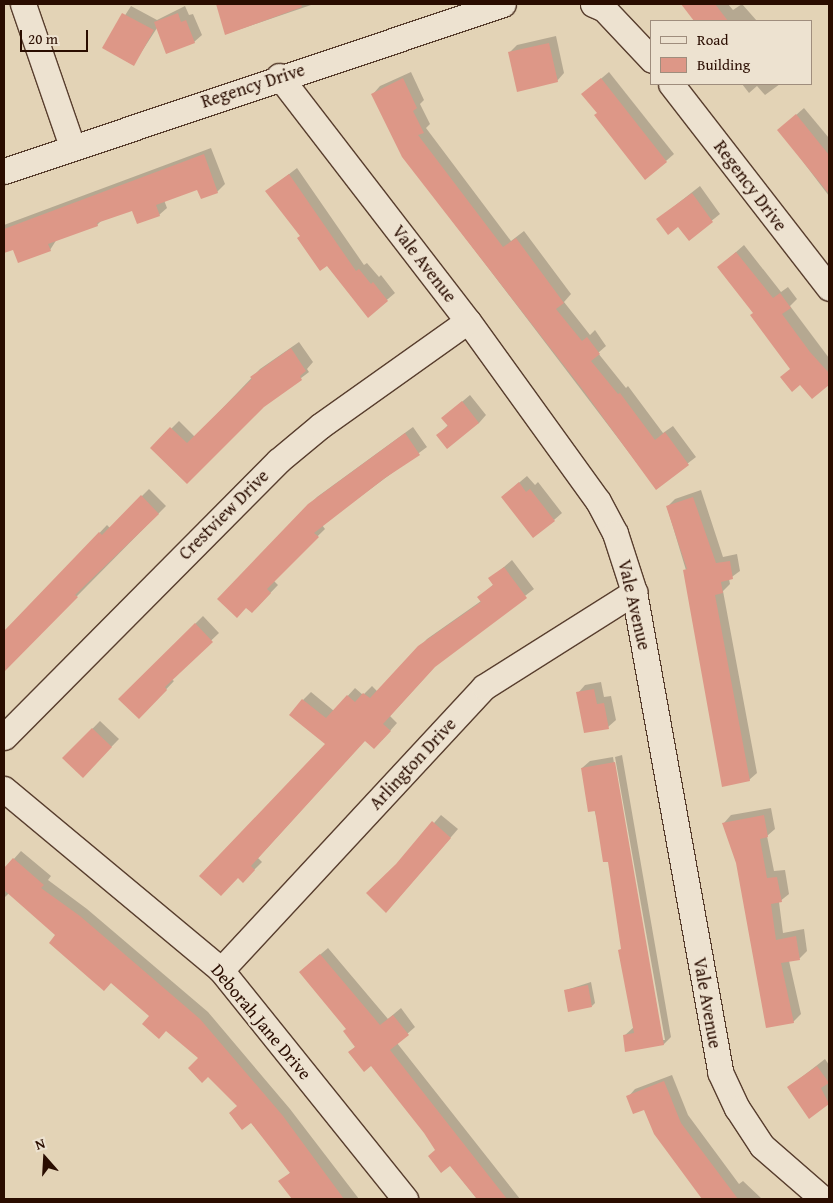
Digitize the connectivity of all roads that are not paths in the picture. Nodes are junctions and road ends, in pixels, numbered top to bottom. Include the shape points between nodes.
1 (22, 4) edge
2 (503, 4) edge
3 (593, 4) edge
4 (650, 58) edge
5 (280, 76) junction
6 (672, 85) edge
7 (72, 146) junction
8 (4, 171) edge
9 (829, 288) edge
10 (468, 321) junction
11 (634, 592) junction
12 (4, 737) edge
13 (4, 788) edge
14 (221, 970) junction
15 (405, 1199) edge
16 (823, 1199) edge

1 - 7 street
2 - 5 street, Regency Drive
3 - 4 street via 604,9
5 - 7 street, Regency Drive
5 - 10 street, Vale Avenue
6 - 9 street, Regency Drive
7 - 8 street, Regency Drive
10 - 11 street, Vale Avenue via 598,501 615,533
10 - 12 street, Crestview Drive via 320,426 278,461
11 - 14 street, Arlington Drive via 484,688
11 - 16 street, Vale Avenue via 720,1072 737,1108 762,1146
13 - 14 street, Deborah Jane Drive
14 - 15 street, Deborah Jane Drive

